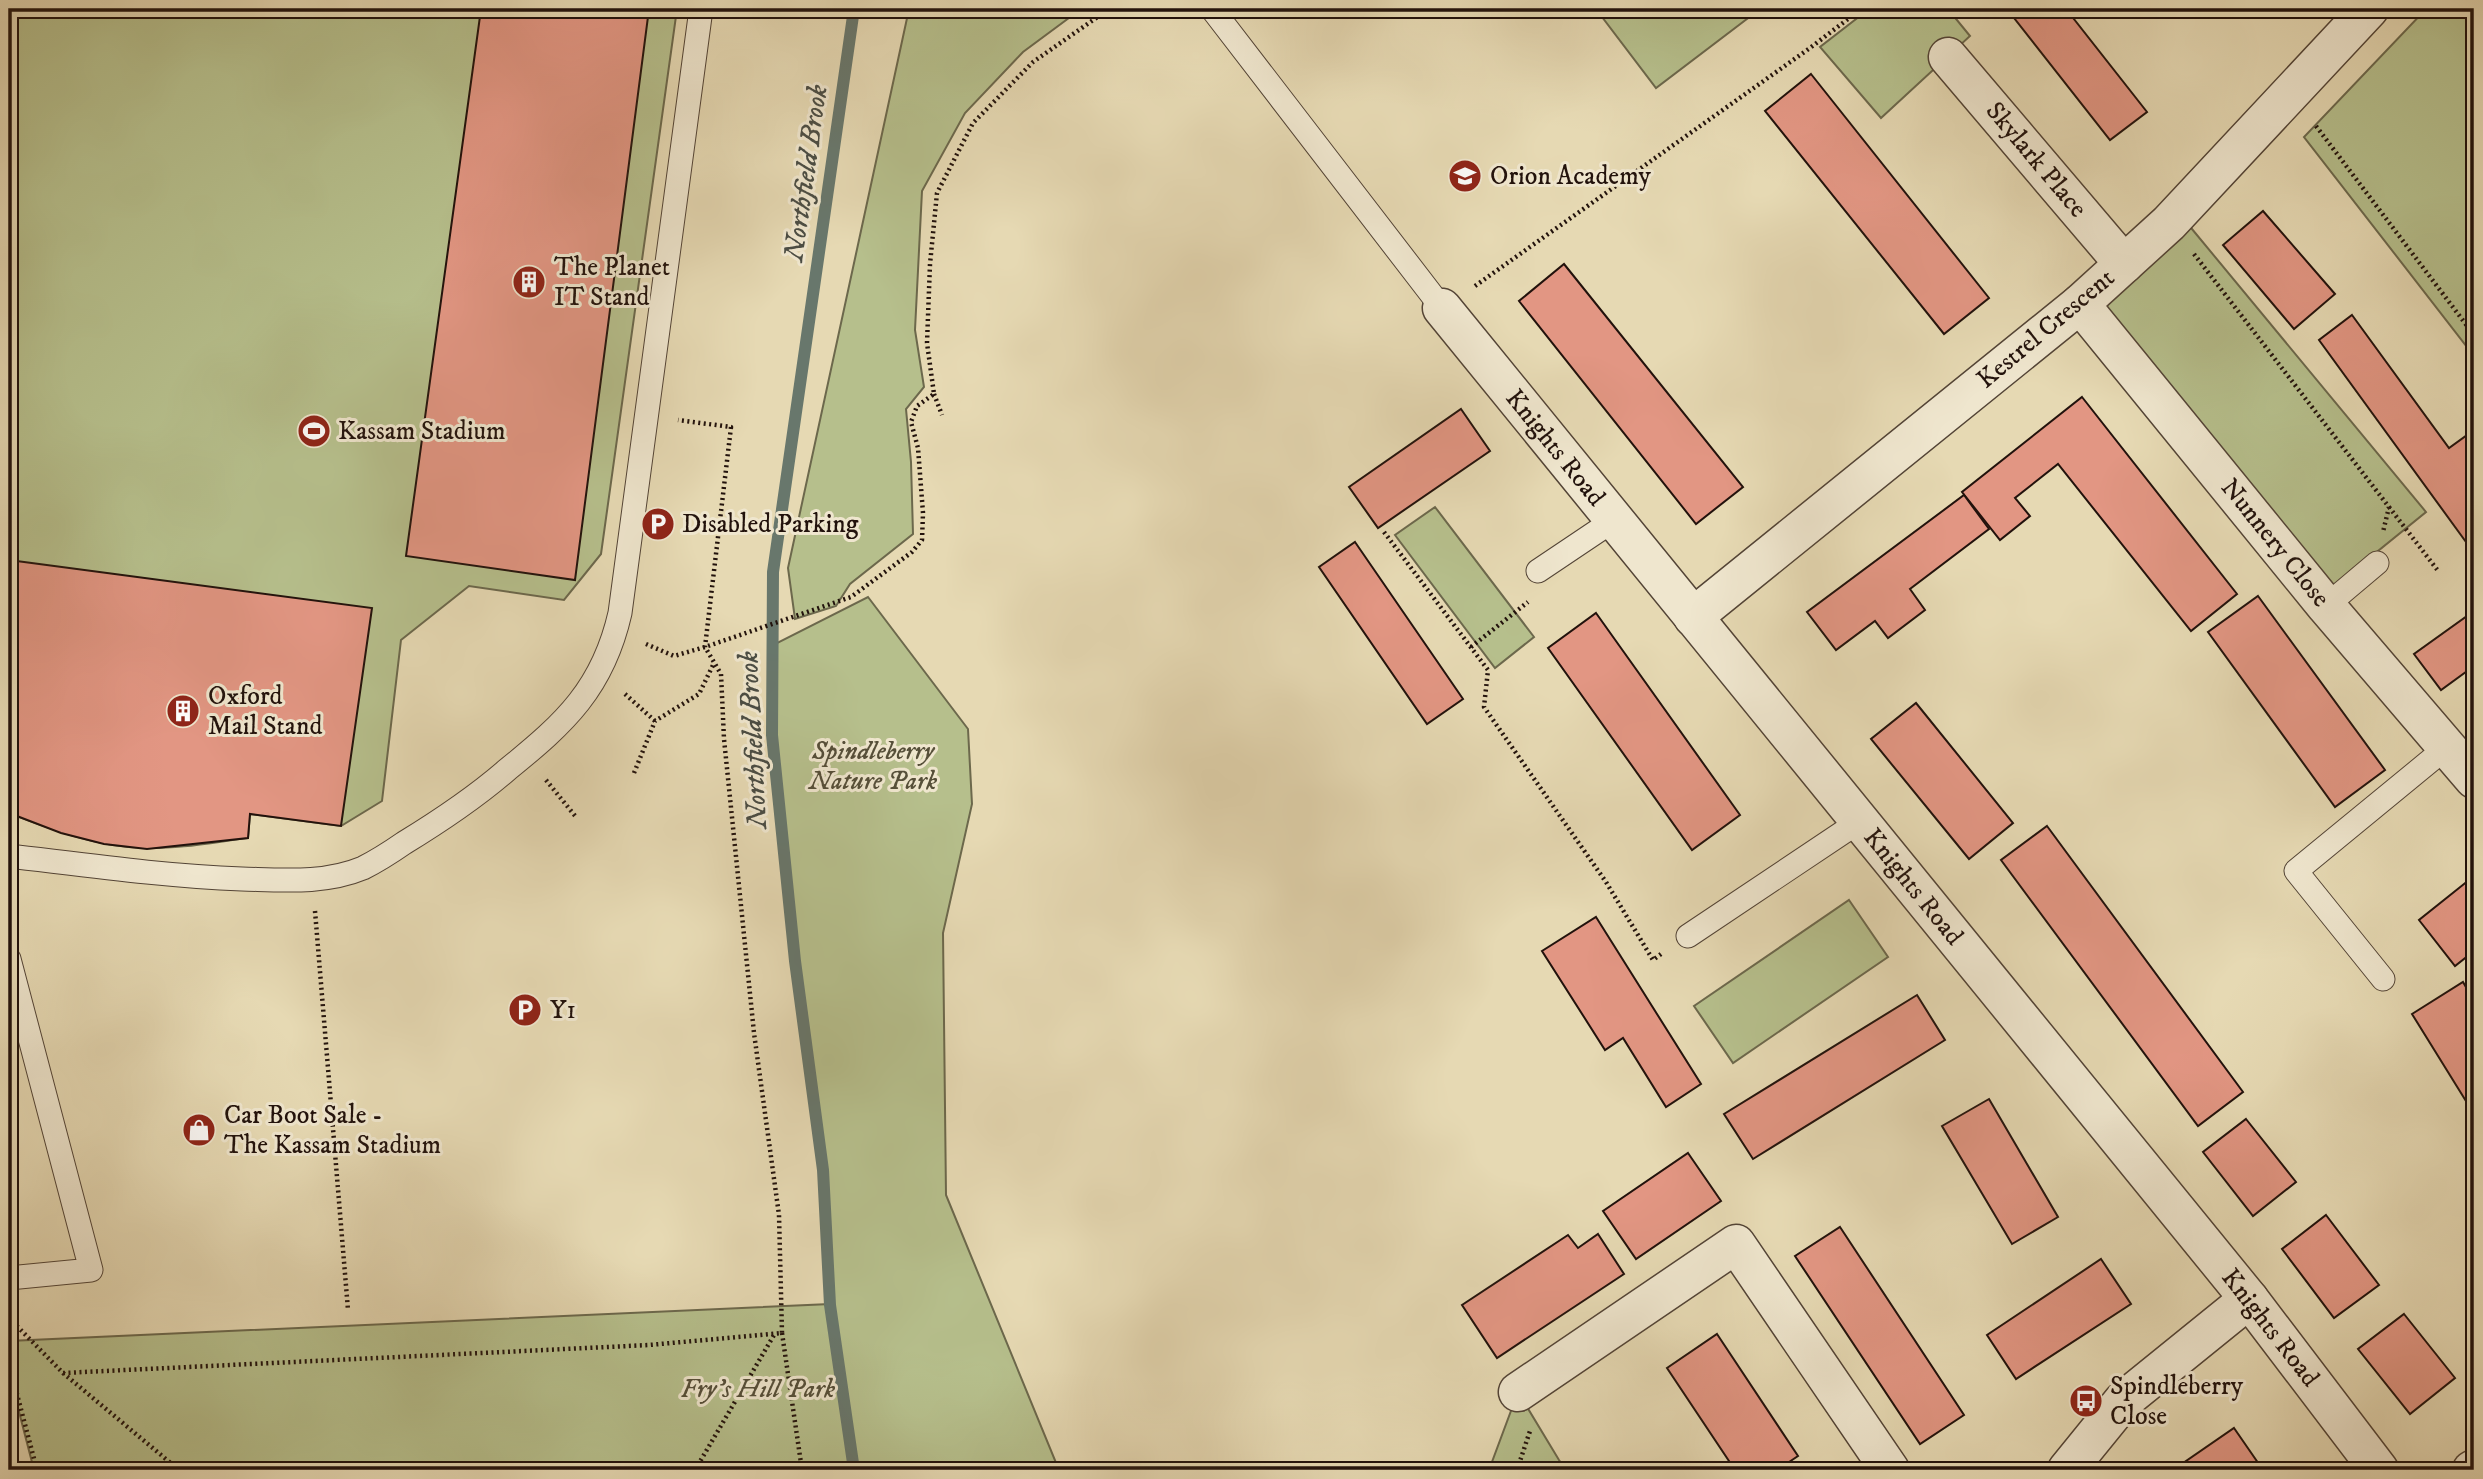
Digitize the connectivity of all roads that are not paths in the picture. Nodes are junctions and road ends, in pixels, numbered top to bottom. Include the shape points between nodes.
1 (701, 9) edge
2 (1213, 9) edge
3 (2370, 9) edge
4 (1948, 57) dead end
5 (2124, 264) junction
6 (2080, 304) junction
7 (1442, 308) joint
8 (1614, 520) junction
9 (2377, 563) road end
10 (1538, 571) road end
11 (2326, 606) junction
12 (1693, 617) junction
13 (2447, 747) junction
14 (2474, 779) edge
15 (1860, 821) junction
16 (9, 856) edge
17 (1688, 936) road end
18 (9, 959) edge
19 (2383, 979) dead end
20 (9, 1278) edge
21 (2249, 1299) junction
22 (1518, 1392) dead end
23 (1890, 1470) edge
24 (2067, 1470) edge
25 (2379, 1470) edge

1 - 16 lane via 620,613 599,671 565,720 459,807 353,871 312,879 203,877
2 - 7 lane
3 - 5 street, Kestrel Crescent via 2169,223
4 - 5 street, Skylark Place
5 - 6 street, Kestrel Crescent
6 - 11 street, Nunnery Close
6 - 12 street, Kestrel Crescent
7 - 8 street, Knights Road
8 - 10 lane
8 - 12 street, Knights Road
9 - 11 lane
11 - 13 street, Nunnery Close
12 - 15 street, Knights Road
13 - 14 street, Nunnery Close
13 - 19 lane via 2296,871
15 - 17 lane
15 - 21 street, Knights Road
18 - 20 lane via 92,1270
21 - 24 street via 2123,1401
21 - 25 street, Knights Road
22 - 23 street via 1736,1244

